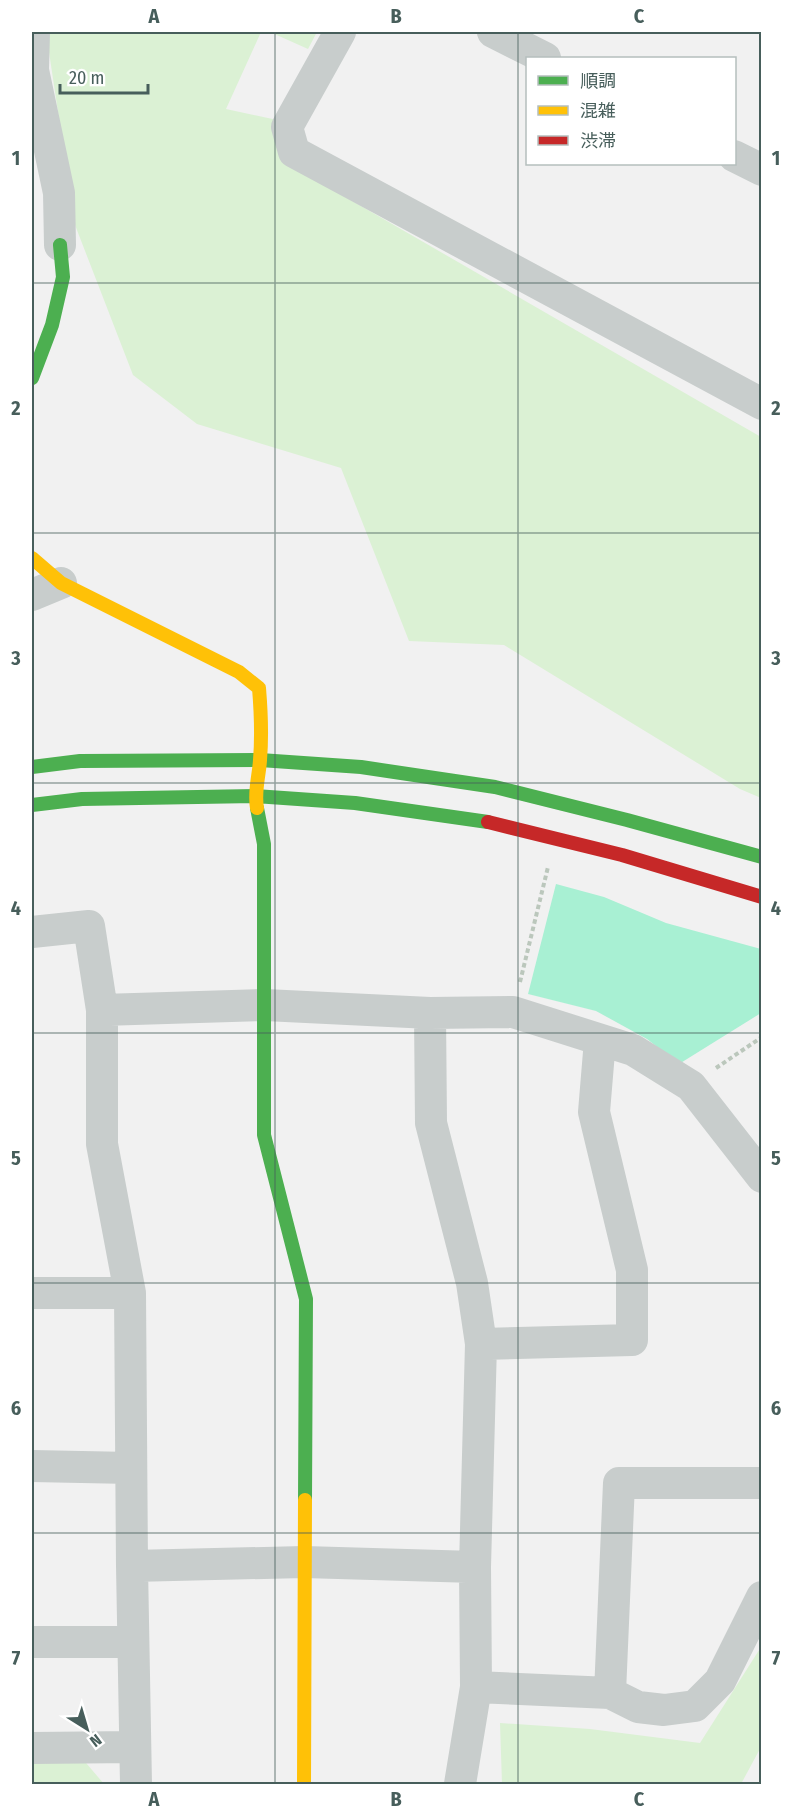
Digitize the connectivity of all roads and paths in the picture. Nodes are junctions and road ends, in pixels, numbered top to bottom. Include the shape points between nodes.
1 (34, 32) edge
2 (340, 32) edge
3 (493, 32) edge
4 (543, 57) edge
5 (736, 157) edge
6 (762, 170) edge
7 (60, 245) joint
8 (32, 378) edge
9 (762, 404) edge
10 (32, 558) edge
11 (61, 583) junction
12 (32, 595) edge
13 (260, 760) junction
14 (32, 766) edge
15 (255, 796) junction
16 (32, 805) edge
17 (555, 839) junction
18 (762, 857) edge
19 (762, 897) edge
20 (32, 932) edge
21 (265, 1005) junction
22 (102, 1010) junction
23 (513, 1012) junction
24 (430, 1013) junction
25 (762, 1037) edge
26 (600, 1041) junction
27 (691, 1086) junction
28 (762, 1177) edge
29 (32, 1293) edge
30 (130, 1293) junction
31 (481, 1344) junction
32 (32, 1466) edge
33 (131, 1468) junction
34 (762, 1483) edge
35 (304, 1562) junction
36 (132, 1566) junction
37 (476, 1567) junction
38 (762, 1596) edge
39 (32, 1642) edge
40 (132, 1642) junction
41 (476, 1687) junction
42 (610, 1693) junction
43 (135, 1747) junction
44 (32, 1748) edge
45 (136, 1785) edge
46 (304, 1785) edge
47 (460, 1785) edge

1 - 7 street via 33,70 59,193
2 - 9 street via 287,127 294,152
3 - 4 street
5 - 6 street
7 - 8 street via 63,277 52,325
10 - 11 street
11 - 12 street
11 - 13 street via 239,672 259,688
13 - 14 street via 80,761
13 - 15 street
13 - 18 street via 361,767 495,787
15 - 16 street via 82,799
15 - 17 street via 355,803 489,822
15 - 21 street via 264,844
17 - 19 street
17 - 23 path
20 - 22 street via 89,926
21 - 22 street
21 - 24 street
21 - 35 street via 264,1135 306,1299
22 - 30 street via 102,1144
23 - 24 street
23 - 26 street
24 - 31 street via 431,1123 472,1283
25 - 27 path
26 - 27 street via 633,1050
26 - 31 street via 594,1112 632,1270 632,1340
27 - 28 street
29 - 30 street
30 - 33 street
31 - 37 street
32 - 33 street
33 - 36 street
34 - 42 street via 619,1483
35 - 36 street
35 - 37 street
35 - 46 street
36 - 40 street
37 - 41 street
38 - 42 street via 720,1681 695,1706 664,1710 638,1707
39 - 40 street
40 - 43 street
41 - 42 street
41 - 47 street
43 - 44 street
43 - 45 street

